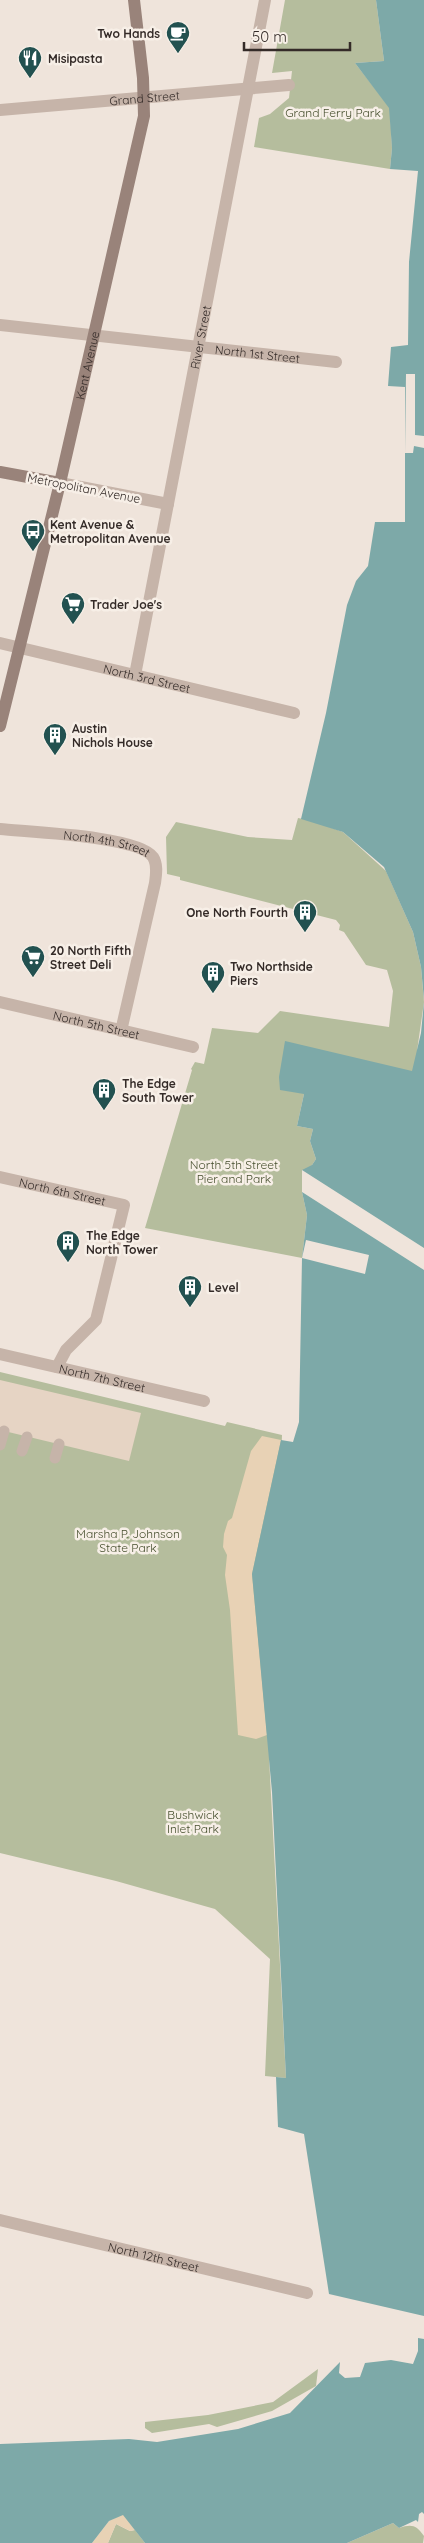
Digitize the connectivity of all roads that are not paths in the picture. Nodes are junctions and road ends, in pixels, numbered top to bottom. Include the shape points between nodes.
1 (134, 0) edge
2 (265, 0) edge
3 (289, 85) dead end
4 (248, 89) junction
5 (144, 97) junction
6 (0, 110) edge
7 (0, 325) edge
8 (93, 336) junction
9 (198, 348) junction
10 (336, 362) dead end
11 (0, 472) edge
12 (60, 483) junction
13 (168, 504) junction
14 (0, 643) edge
15 (19, 648) junction
16 (135, 675) junction
17 (294, 713) dead end
18 (0, 726) edge
19 (0, 829) edge
20 (0, 1002) edge
21 (121, 1031) junction
22 (193, 1047) dead end
23 (0, 1177) edge
24 (0, 1354) edge
25 (57, 1367) junction
26 (204, 1401) dead end
27 (4, 1431) dead end
28 (26, 1437) dead end
29 (59, 1444) dead end
30 (0, 1446) edge
31 (22, 1450) dead end
32 (55, 1458) dead end
33 (0, 2220) edge
34 (307, 2293) dead end

1 - 5 main road, Kent Avenue
2 - 4 street, River Street
3 - 4 street, Grand Street
4 - 5 street, Grand Street
4 - 9 street, River Street
5 - 6 street, Grand Street
5 - 8 main road, Kent Avenue via 142,128
7 - 8 street, North 1st Street
8 - 9 street, North 1st Street
8 - 12 main road, Kent Avenue
9 - 10 street, North 1st Street
9 - 13 street, River Street
11 - 12 main road, Metropolitan Avenue
12 - 13 street, Metropolitan Avenue
12 - 15 main road, Kent Avenue
13 - 16 street, River Street
14 - 15 street, North 3rd Street
15 - 16 street, North 3rd Street
15 - 18 main road, Kent Avenue
16 - 17 street, North 3rd Street
19 - 21 street, North 4th Street via 81,834 144,850 153,856 155,883
20 - 21 street, North 5th Street
21 - 22 street, North 5th Street
23 - 25 street, North 6th Street via 124,1205 96,1320 66,1350
24 - 25 street, North 7th Street
25 - 26 street, North 7th Street
27 - 30 street
28 - 31 street
29 - 32 street
33 - 34 street, North 12th Street

